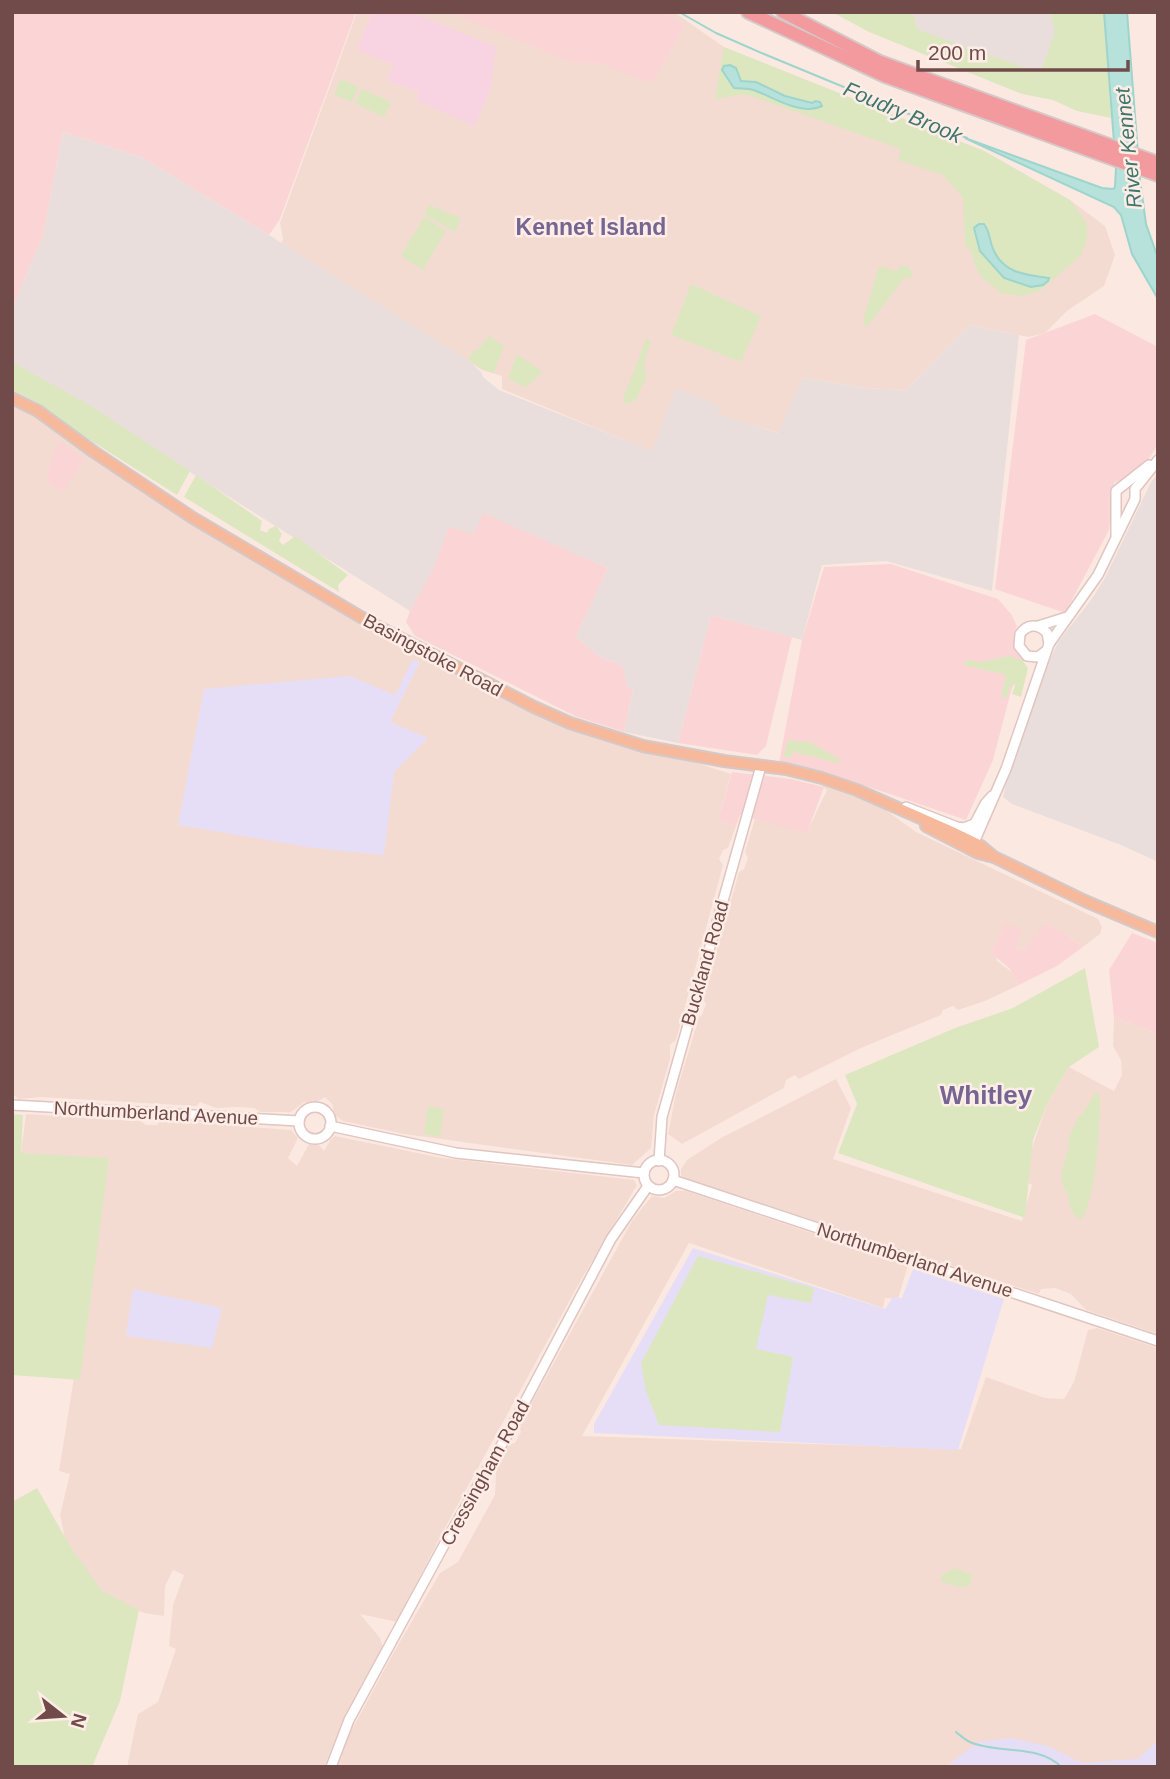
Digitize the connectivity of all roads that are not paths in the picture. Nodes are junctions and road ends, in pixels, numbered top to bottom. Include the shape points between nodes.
1 (748, 12) edge
2 (783, 12) edge
3 (1101, 149) junction
4 (1154, 168) edge
5 (12, 398) edge
6 (1158, 458) edge
7 (1125, 484) junction
8 (1135, 489) junction
9 (1117, 500) junction
10 (1132, 502) junction
11 (1115, 540) junction
12 (1067, 617) junction
13 (1038, 626) junction
14 (1048, 647) junction
15 (1030, 657) junction
16 (1036, 680) junction
17 (761, 766) junction
18 (994, 794) junction
19 (897, 808) junction
20 (974, 824) junction
21 (968, 844) junction
22 (1158, 932) edge
23 (12, 1105) edge
24 (299, 1121) junction
25 (330, 1126) junction
26 (659, 1161) junction
27 (644, 1173) junction
28 (673, 1180) junction
29 (648, 1186) junction
30 (1158, 1341) edge
31 (331, 1767) edge

1 - 3 highway via 877,73
2 - 3 highway via 880,62
3 - 4 highway
5 - 17 main road, Basingstoke Road via 38,411 193,518 387,633 504,693 607,736
6 - 7 street
6 - 8 street
7 - 8 street
7 - 9 street via 1116,491
8 - 10 street
9 - 10 street
9 - 11 street
10 - 11 street
11 - 12 street via 1094,582
12 - 13 street
12 - 14 street
13 - 14 street via 1047,633
13 - 15 street via 1025,628 1018,638 1021,650
14 - 15 street via 1038,657
14 - 16 street
15 - 16 street
16 - 18 street
17 - 19 main road, Basingstoke Road via 822,779
17 - 26 street, Buckland Road via 662,1117
18 - 20 street
18 - 21 street
19 - 20 street via 907,807 961,828
19 - 21 main road, Basingstoke Road
20 - 21 street
21 - 22 main road, Basingstoke Road
23 - 24 street, Northumberland Avenue
24 - 25 street via 303,1133 314,1139 325,1135
24 - 25 street via 307,1109 317,1107 326,1112
25 - 27 street via 456,1153
26 - 27 street
26 - 28 street via 669,1165
27 - 29 street
28 - 29 street via 662,1190
28 - 30 street, Northumberland Avenue
29 - 31 street, Cressingham Road via 611,1239 450,1534 349,1720

